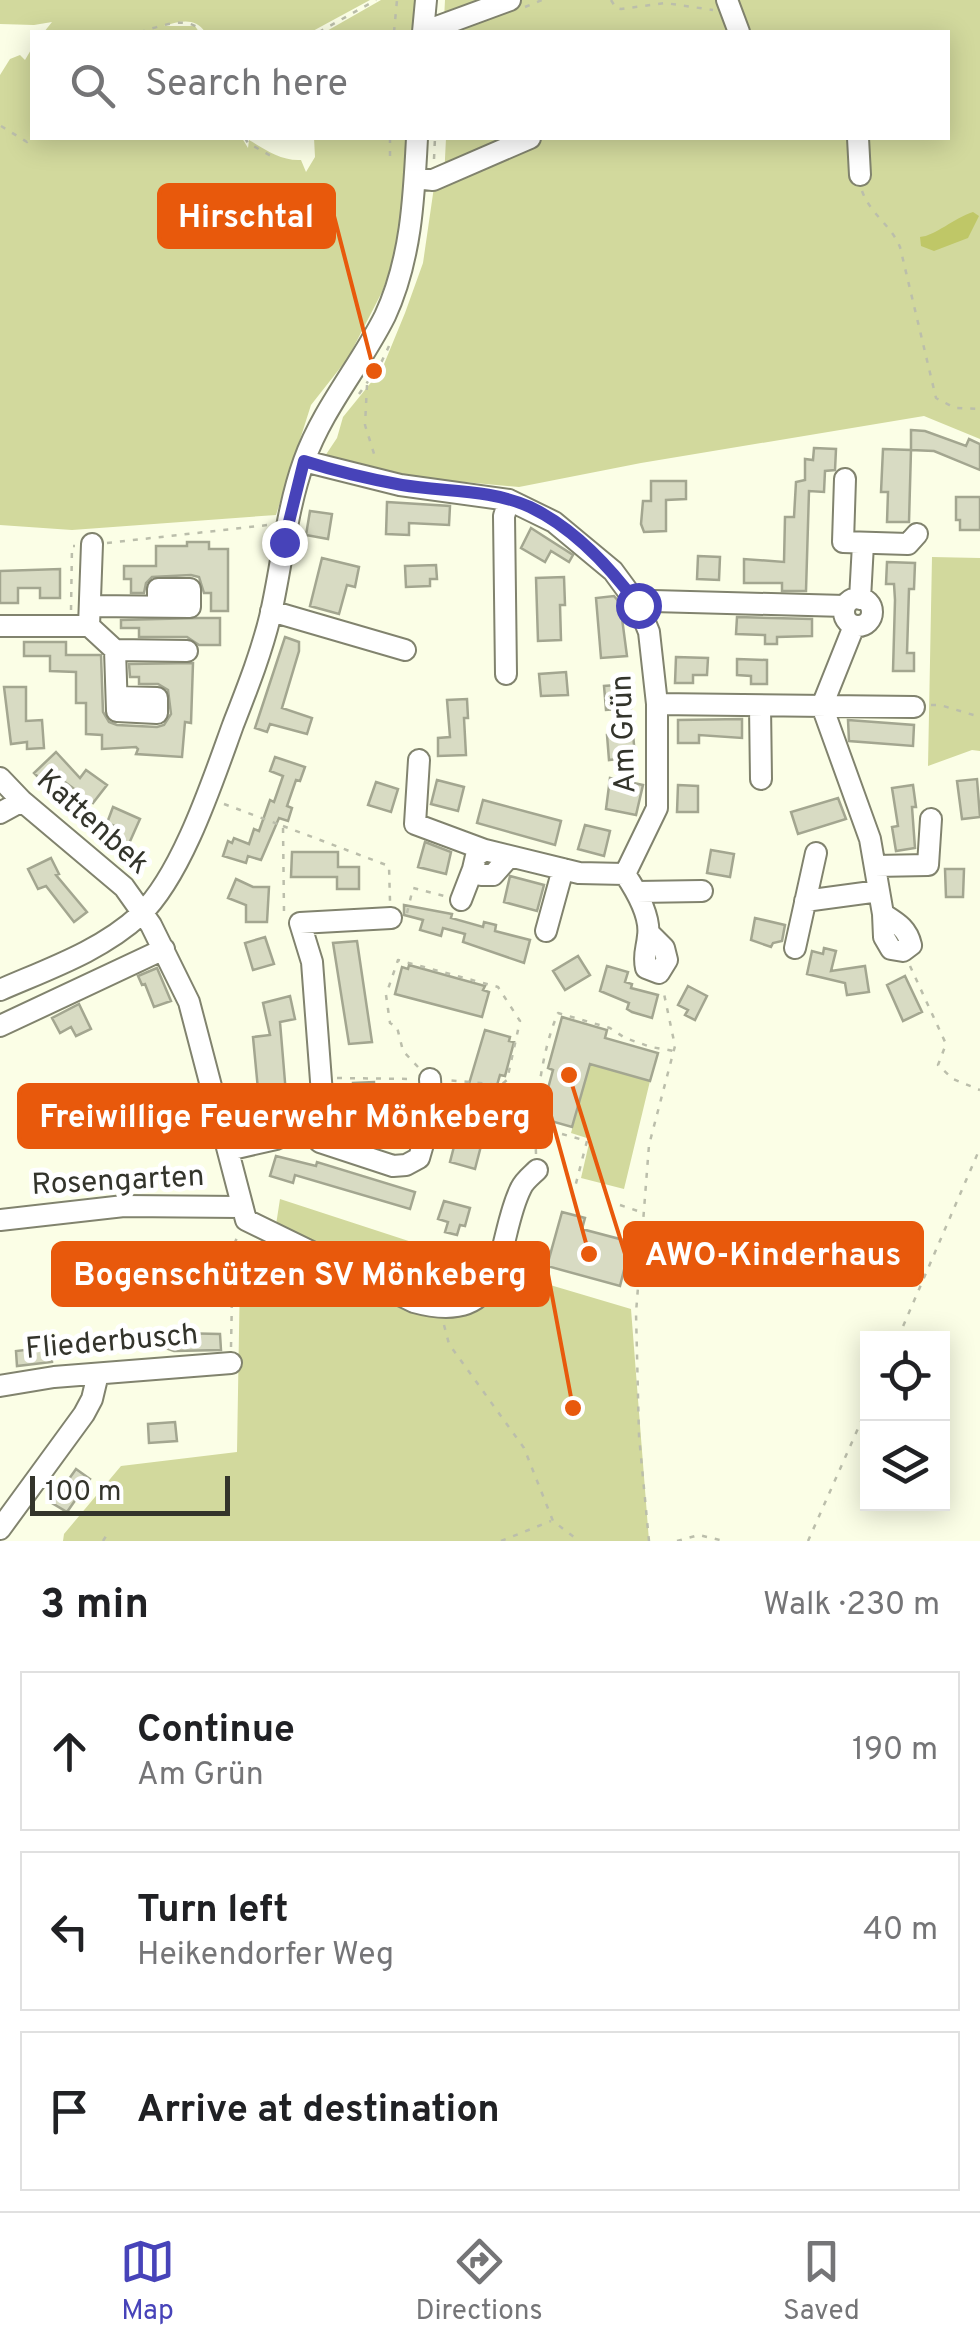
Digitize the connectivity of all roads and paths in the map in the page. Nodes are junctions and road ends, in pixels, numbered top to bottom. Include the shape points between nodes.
1 (376, 0) edge
2 (397, 0) edge
3 (426, 0) edge
4 (510, 0) edge
5 (611, 0) edge
6 (730, 6) edge
7 (150, 30) edge
8 (201, 30) edge
9 (323, 30) edge
10 (394, 30) edge
11 (423, 30) edge
12 (428, 30) edge
13 (738, 30) edge
14 (1, 126) edge
15 (30, 137) edge
16 (246, 140) edge
17 (390, 140) edge
18 (418, 140) edge
19 (525, 140) edge
20 (858, 140) edge
21 (271, 156) dead end
22 (390, 158) dead end
23 (860, 175) joint
24 (415, 178) junction
25 (368, 383) dead end
26 (980, 409) edge
27 (304, 461) junction
28 (846, 479) dead end
29 (386, 481) junction
30 (509, 500) junction
31 (268, 525) dead end
32 (917, 534) dead end
33 (92, 544) junction
34 (863, 544) junction
35 (853, 602) junction
36 (638, 605) junction
37 (158, 606) dead end
38 (272, 611) junction
39 (84, 619) junction
40 (0, 626) edge
41 (116, 650) junction
42 (405, 650) dead end
43 (188, 651) dead end
44 (506, 674) dead end
45 (117, 696) dead end
46 (658, 704) junction
47 (760, 706) junction
48 (822, 706) junction
49 (914, 707) joint
50 (980, 718) edge
51 (419, 760) dead end
52 (0, 778) edge
53 (761, 780) dead end
54 (206, 798) junction
55 (22, 801) junction
56 (0, 813) edge
57 (931, 818) dead end
58 (283, 826) junction
59 (484, 850) junction
60 (816, 854) dead end
61 (510, 856) junction
62 (875, 866) junction
63 (562, 869) junction
64 (473, 870) junction
65 (625, 874) junction
66 (702, 891) dead end
67 (879, 891) junction
68 (637, 892) junction
69 (460, 900) joint
70 (805, 902) junction
71 (142, 913) junction
72 (399, 917) junction
73 (300, 924) junction
74 (546, 932) dead end
75 (795, 948) dead end
76 (164, 949) junction
77 (903, 952) joint
78 (659, 973) joint
79 (0, 990) edge
80 (0, 1026) edge
81 (674, 1051) junction
82 (320, 1078) junction
83 (430, 1079) junction
84 (980, 1090) edge
85 (535, 1126) junction
86 (304, 1127) junction
87 (980, 1148) edge
88 (228, 1150) junction
89 (537, 1170) joint
90 (574, 1191) dead end
91 (620, 1204) dead end
92 (243, 1214) junction
93 (645, 1214) junction
94 (0, 1220) edge
95 (440, 1308) junction
96 (901, 1331) edge
97 (230, 1363) joint
98 (98, 1374) junction
99 (0, 1386) edge
100 (861, 1421) edge
101 (552, 1521) junction
102 (0, 1529) edge
103 (108, 1534) dead end
104 (103, 1541) edge
105 (501, 1541) edge
106 (578, 1541) edge
107 (649, 1541) edge
108 (677, 1541) edge
109 (724, 1541) edge
110 (808, 1541) edge

1 - 9 path
2 - 10 path
3 - 11 street
4 - 12 street
5 - 6 path via 621,9
6 - 13 street
7 - 8 path via 189,22
14 - 15 path via 27,142
16 - 21 path
17 - 22 path
18 - 24 street
19 - 24 street via 433,180
20 - 23 street
23 - 26 path via 867,205 900,248 936,398 955,408
24 - 27 street via 403,267 386,314 320,422
25 - 29 path via 365,425
27 - 29 street, Am Grün
27 - 38 street
28 - 34 street via 844,542
29 - 30 street, Am Grün
30 - 36 street, Am Grün via 585,546
30 - 44 street
31 - 33 path
32 - 34 street via 908,544
33 - 39 street
33 - 39 path via 72,546
34 - 35 street
35 - 36 street
35 - 48 street via 872,612 854,626
36 - 46 street, Am Grün via 649,632
37 - 39 street
38 - 42 street
38 - 54 street
39 - 40 street
39 - 41 street
41 - 43 street
41 - 45 street
46 - 47 street
46 - 65 street, Am Grün via 658,808
47 - 48 street
47 - 53 street
48 - 49 street
48 - 62 street
49 - 50 path via 940,704
51 - 59 street via 415,824
52 - 55 street, Kattenbek
54 - 58 path
54 - 71 street
55 - 56 street
55 - 71 street, Kattenbek via 112,876
57 - 62 street via 928,865
58 - 72 path via 389,866
58 - 73 path via 284,912
59 - 61 street
59 - 64 street
60 - 70 street
61 - 63 street
61 - 64 street via 493,875
62 - 67 street
63 - 65 street
63 - 74 street
64 - 69 street
65 - 68 street
66 - 68 street
67 - 70 street
67 - 77 street via 883,914 909,934 912,945
68 - 78 street via 649,933 642,953 646,968
69 - 72 path via 413,888
70 - 75 street
71 - 76 street, Kattenbek
71 - 79 street via 81,954
72 - 73 street
73 - 82 street via 312,962
76 - 80 street
76 - 88 street, Kattenbek via 188,1002
77 - 84 path via 946,1044 938,1065
78 - 81 path
81 - 85 path via 558,1013
81 - 93 path via 649,1145
82 - 83 path
82 - 86 street via 322,1094
83 - 83 path via 501,1085 520,1022 498,987 398,960 386,995 390,1022 402,1051
83 - 86 street via 432,1113 419,1158 406,1165 320,1142
85 - 89 path
85 - 90 path via 587,1141
86 - 88 street
87 - 96 path
88 - 92 street, Kattenbek
89 - 95 street via 521,1186 501,1259 484,1292
91 - 93 path
92 - 94 street, Rosengarten via 124,1206
92 - 95 street via 414,1302
92 - 97 path via 233,1246
93 - 107 path via 636,1313
95 - 101 path via 449,1344 524,1448
97 - 98 street, Fliederbusch
98 - 99 street, Fliederbusch
98 - 102 street via 84,1414
100 - 110 path
101 - 105 path
101 - 106 path
103 - 104 path
108 - 109 path via 699,1534

